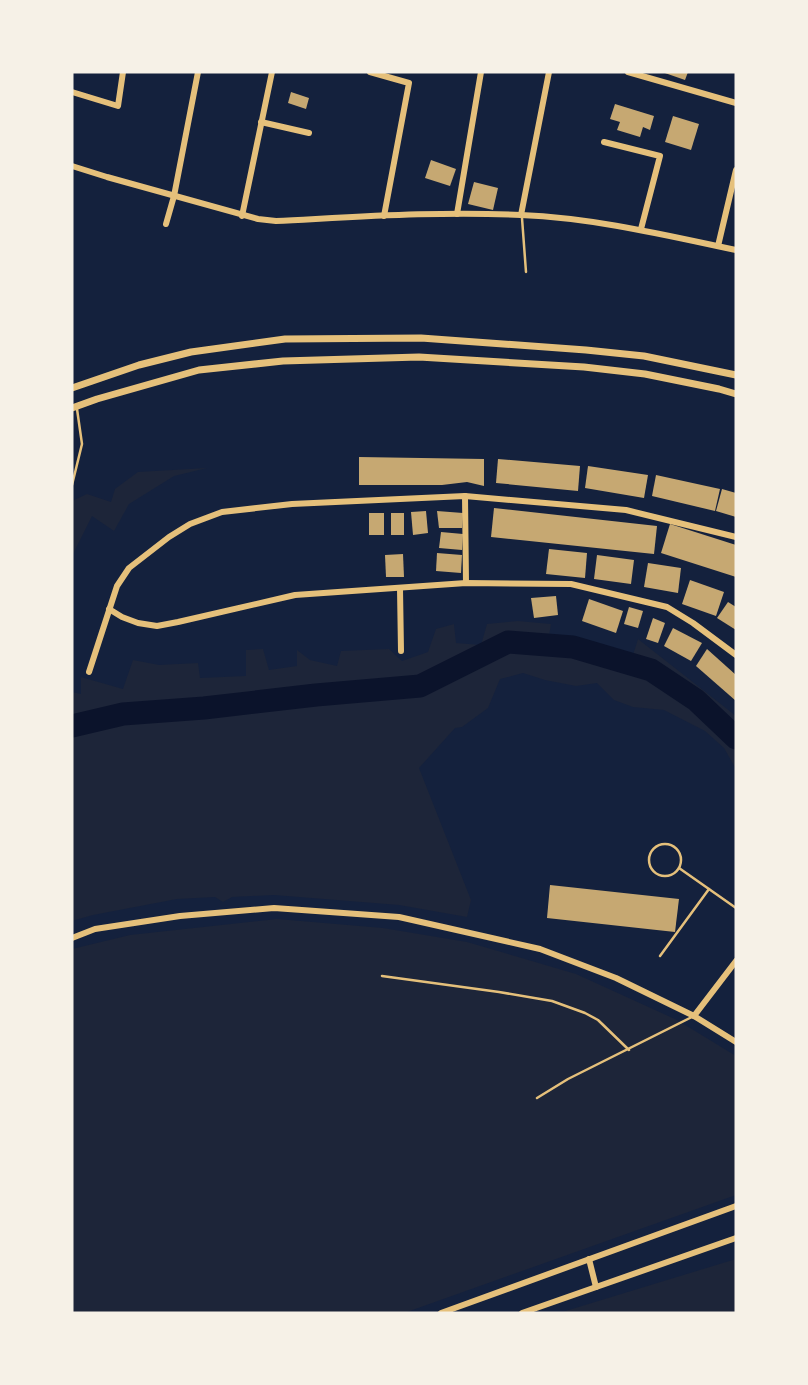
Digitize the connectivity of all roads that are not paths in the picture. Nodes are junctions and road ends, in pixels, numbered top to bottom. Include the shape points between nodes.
1 (123, 72) edge
2 (198, 72) edge
3 (272, 72) edge
4 (370, 72) edge
5 (481, 72) edge
6 (549, 72) edge
7 (628, 72) edge
8 (72, 92) edge
9 (736, 103) edge
10 (261, 121) junction
11 (309, 133) dead end
12 (604, 142) dead end
13 (72, 166) edge
14 (736, 170) edge
15 (174, 196) junction
16 (457, 214) junction
17 (521, 215) junction
18 (242, 216) junction
19 (384, 216) junction
20 (166, 223) dead end
21 (640, 229) junction
22 (718, 246) junction
23 (736, 250) edge
24 (526, 272) dead end
25 (736, 375) edge
26 (72, 388) edge
27 (736, 394) edge
28 (74, 407) edge
29 (72, 485) edge
30 (465, 496) junction
31 (736, 537) edge
32 (466, 583) junction
33 (400, 589) junction
34 (109, 608) junction
35 (401, 651) dead end
36 (736, 655) edge
37 (89, 672) dead end
38 (679, 868) junction
39 (709, 890) junction
40 (736, 908) edge
41 (72, 937) edge
42 (660, 956) dead end
43 (736, 961) edge
44 (382, 976) dead end
45 (694, 1016) junction
46 (736, 1042) edge
47 (629, 1050) junction
48 (537, 1098) dead end
49 (736, 1206) edge
50 (736, 1238) edge
51 (589, 1259) junction
52 (596, 1287) junction
53 (441, 1313) edge
54 (522, 1313) edge

1 - 8 street via 118,106
2 - 15 street
3 - 10 street
4 - 19 street via 409,83
5 - 16 street
6 - 17 street
7 - 9 street
10 - 11 street
10 - 18 street
12 - 21 street via 660,156
13 - 15 street
14 - 22 street
15 - 18 street
15 - 20 street
16 - 17 street
16 - 19 street
17 - 21 street
17 - 24 lane
18 - 19 street via 276,221
21 - 22 street
22 - 23 street
25 - 26 street via 644,356 545,347 421,338 285,339 191,352
27 - 28 street via 584,367 419,357 283,361 199,370
28 - 29 lane via 82,444
30 - 31 street via 626,510
30 - 32 street
30 - 34 street via 222,512 190,524 129,568
32 - 33 street
32 - 36 street via 571,584 667,607
33 - 34 street via 295,595 158,626 138,623
33 - 35 street
34 - 37 street
38 - 38 lane via 680,853 673,846 663,844 651,852 649,862 657,874 672,875
38 - 39 lane
39 - 40 lane
39 - 42 lane
41 - 45 street via 180,916 274,908 399,917 540,948
43 - 45 street
44 - 47 lane via 552,1001 598,1020
45 - 46 street
45 - 47 lane
47 - 48 lane
49 - 51 street
50 - 52 street
51 - 52 street
51 - 53 street
52 - 54 street

